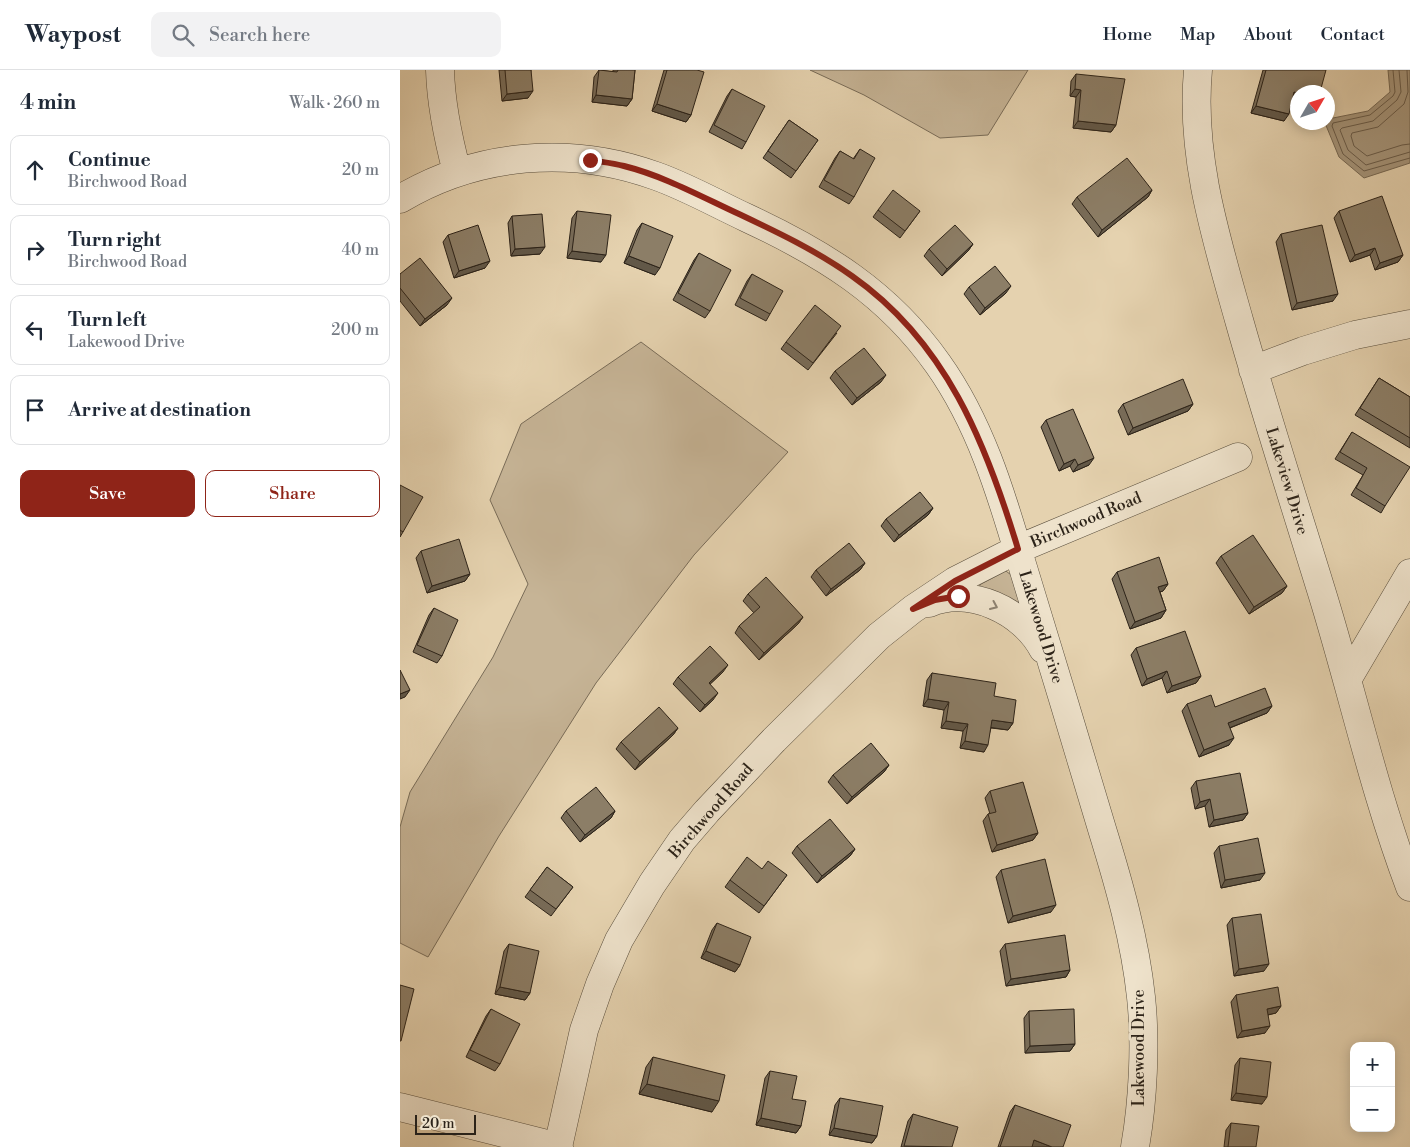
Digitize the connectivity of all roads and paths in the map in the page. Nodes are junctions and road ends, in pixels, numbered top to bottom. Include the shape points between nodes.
1 (440, 70) edge
2 (1198, 70) edge
3 (457, 172) junction
4 (400, 199) edge
5 (1410, 324) edge
6 (1253, 370) junction
7 (1238, 457) dead end
8 (1018, 549) junction
9 (1410, 573) edge
10 (913, 609) junction
11 (1055, 673) junction
12 (1347, 680) junction
13 (1410, 887) edge
14 (400, 1107) edge
15 (558, 1147) edge
16 (1135, 1147) edge

1 - 3 street via 446,130
2 - 6 street, Lakeview Drive via 1196,132 1202,174
3 - 4 street, Lakewood Drive via 419,187
3 - 8 street, Lakewood Drive via 518,158 557,157 624,166 658,177 759,224 852,276 912,330 960,400 982,444
5 - 6 street via 1355,335
6 - 12 street, Lakeview Drive
7 - 8 street, Birchwood Road
8 - 10 street, Birchwood Road via 955,581
8 - 11 street, Lakewood Drive
9 - 12 street
10 -> 11 street, Birchwood Road via 935,600 958,596 983,601 1008,613 1028,628 1042,646
10 - 15 street, Birchwood Road via 880,636 774,740 682,840 652,884 620,940 600,984 584,1030
11 - 16 street, Lakewood Drive via 1118,883 1136,956 1142,1001 1143,1072
12 - 13 street, Lakeview Drive
14 - 15 street

